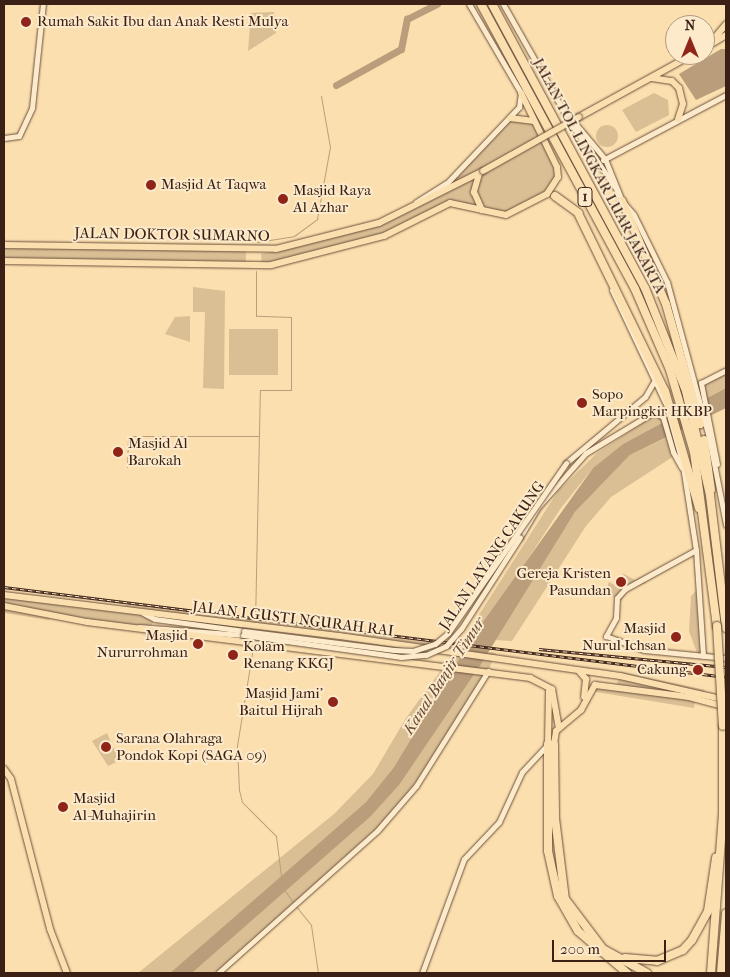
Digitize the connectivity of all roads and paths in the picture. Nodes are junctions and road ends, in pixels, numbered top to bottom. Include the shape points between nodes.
1 (43, 4) edge
2 (469, 4) edge
3 (481, 4) edge
4 (492, 4) edge
5 (504, 4) edge
6 (726, 24) edge
7 (715, 37) edge
8 (675, 65) edge
9 (652, 78) junction
10 (521, 94) junction
11 (726, 95) edge
12 (564, 110) junction
13 (510, 118) junction
14 (534, 120) junction
15 (678, 120) junction
16 (4, 138) edge
17 (604, 159) junction
18 (598, 163) junction
19 (481, 172) junction
20 (617, 191) junction
21 (551, 195) junction
22 (622, 200) junction
23 (416, 202) junction
24 (482, 210) junction
25 (4, 246) edge
26 (4, 261) edge
27 (726, 370) edge
28 (692, 377) junction
29 (655, 380) junction
30 (701, 384) junction
31 (687, 391) junction
32 (668, 408) junction
33 (707, 430) junction
34 (678, 449) junction
35 (684, 471) junction
36 (710, 495) junction
37 (726, 523) edge
38 (706, 526) junction
39 (696, 550) junction
40 (4, 595) edge
41 (4, 606) edge
42 (136, 627) junction
43 (726, 627) edge
44 (243, 631) junction
45 (339, 636) junction
46 (337, 653) junction
47 (703, 656) junction
48 (726, 658) edge
49 (579, 671) junction
50 (485, 672) junction
51 (541, 681) junction
52 (726, 700) edge
53 (726, 707) edge
54 (569, 722) junction
55 (559, 728) junction
56 (551, 744) junction
57 (4, 769) edge
58 (723, 814) junction
59 (726, 913) edge
60 (596, 949) junction
61 (614, 955) junction
62 (67, 973) edge
63 (218, 973) edge
64 (422, 973) edge
65 (627, 973) edge
66 (639, 973) edge
67 (647, 973) edge
68 (711, 973) edge
69 (722, 973) edge

1 - 16 street via 31,112 20,136
2 - 10 street
3 - 31 highway, JALAN TOL LINGKAR LUAR JAKARTA / 1
4 - 31 highway, JALAN TOL LINGKAR LUAR JAKARTA / 1 via 645,288
5 - 12 street
6 - 7 main road
8 - 9 main road, JALAN DOKTOR SUMARNO
9 - 15 main road via 672,81 679,88 683,104
9 - 19 main road, JALAN DOKTOR SUMARNO, bridge
10 - 13 street
10 - 14 main road
11 - 15 street
12 - 17 street
12 - 18 street
13 - 14 main road
13 - 23 street via 447,183
14 - 21 main road via 557,166 557,181
15 - 17 street
17 - 18 street
17 - 20 street
18 - 20 street
19 - 23 main road, JALAN DOKTOR SUMARNO via 442,195
19 - 24 main road via 474,192
20 - 22 street
21 - 24 main road, JALAN DOKTOR SUMARNO via 503,216
21 - 29 street via 577,219
21 - 32 highway via 578,213
22 - 28 street via 634,215 668,282
22 - 31 highway via 666,304
23 - 25 main road, JALAN DOKTOR SUMARNO via 379,223 269,250
24 - 26 main road, JALAN DOKTOR SUMARNO via 450,203 384,236 271,265
27 - 30 street
28 - 30 street
28 - 31 street
29 - 32 street
29 - 44 street, JALAN LAYANG CAKUNG, bridge via 644,397 566,463 448,633 435,644 413,651 394,650
30 - 33 street
31 - 33 highway
31 - 36 highway, JALAN TOL LINGKAR LUAR JAKARTA / 1 via 702,446
31 - 38 highway, JALAN TOL LINGKAR LUAR JAKARTA / 1
32 - 34 highway
33 - 36 highway via 712,478
33 - 37 street
34 - 35 street
34 - 35 street
34 - 38 highway
34 - 44 street, JALAN LAYANG CAKUNG, bridge via 664,421 654,412 577,461 538,507 461,629 436,651 401,657
35 - 39 street
36 - 43 highway, JALAN TOL LINGKAR LUAR JAKARTA / 1
38 - 58 highway, JALAN TOL LINGKAR LUAR JAKARTA / 1, bridge via 723,726
39 - 47 street
39 - 47 street via 625,589 616,601 606,636 613,642
40 - 44 main road, JALAN I GUSTI NGURAH RAI via 140,612
41 - 42 main road, JALAN I GUSTI NGURAH RAI
42 - 44 street, JALAN LAYANG CAKUNG
42 - 46 main road, JALAN I GUSTI NGURAH RAI
44 - 45 main road, JALAN I GUSTI NGURAH RAI via 268,629
45 - 46 main road
45 - 49 main road, JALAN I GUSTI NGURAH RAI via 451,655
46 - 50 main road, JALAN I GUSTI NGURAH RAI
47 - 48 street
49 - 52 main road, JALAN I GUSTI NGURAH RAI via 659,683
49 - 54 main road via 586,679 586,690
50 - 51 main road, JALAN I GUSTI NGURAH RAI
50 - 63 street via 416,786 377,831
51 - 55 main road via 552,689
51 - 56 main road via 549,692
53 - 54 main road via 596,684
54 - 55 main road
55 - 56 main road
56 - 60 highway via 552,878 563,909
56 - 61 highway via 555,818 565,899 588,934
56 - 64 street via 522,772 499,822 464,859
57 - 62 main road via 11,779 50,929
58 - 61 highway via 708,911 692,940 683,950 657,961
58 - 68 highway, JALAN TOL LINGKAR LUAR JAKARTA / 1
59 - 69 highway
60 - 65 highway
60 - 66 highway
61 - 67 highway

